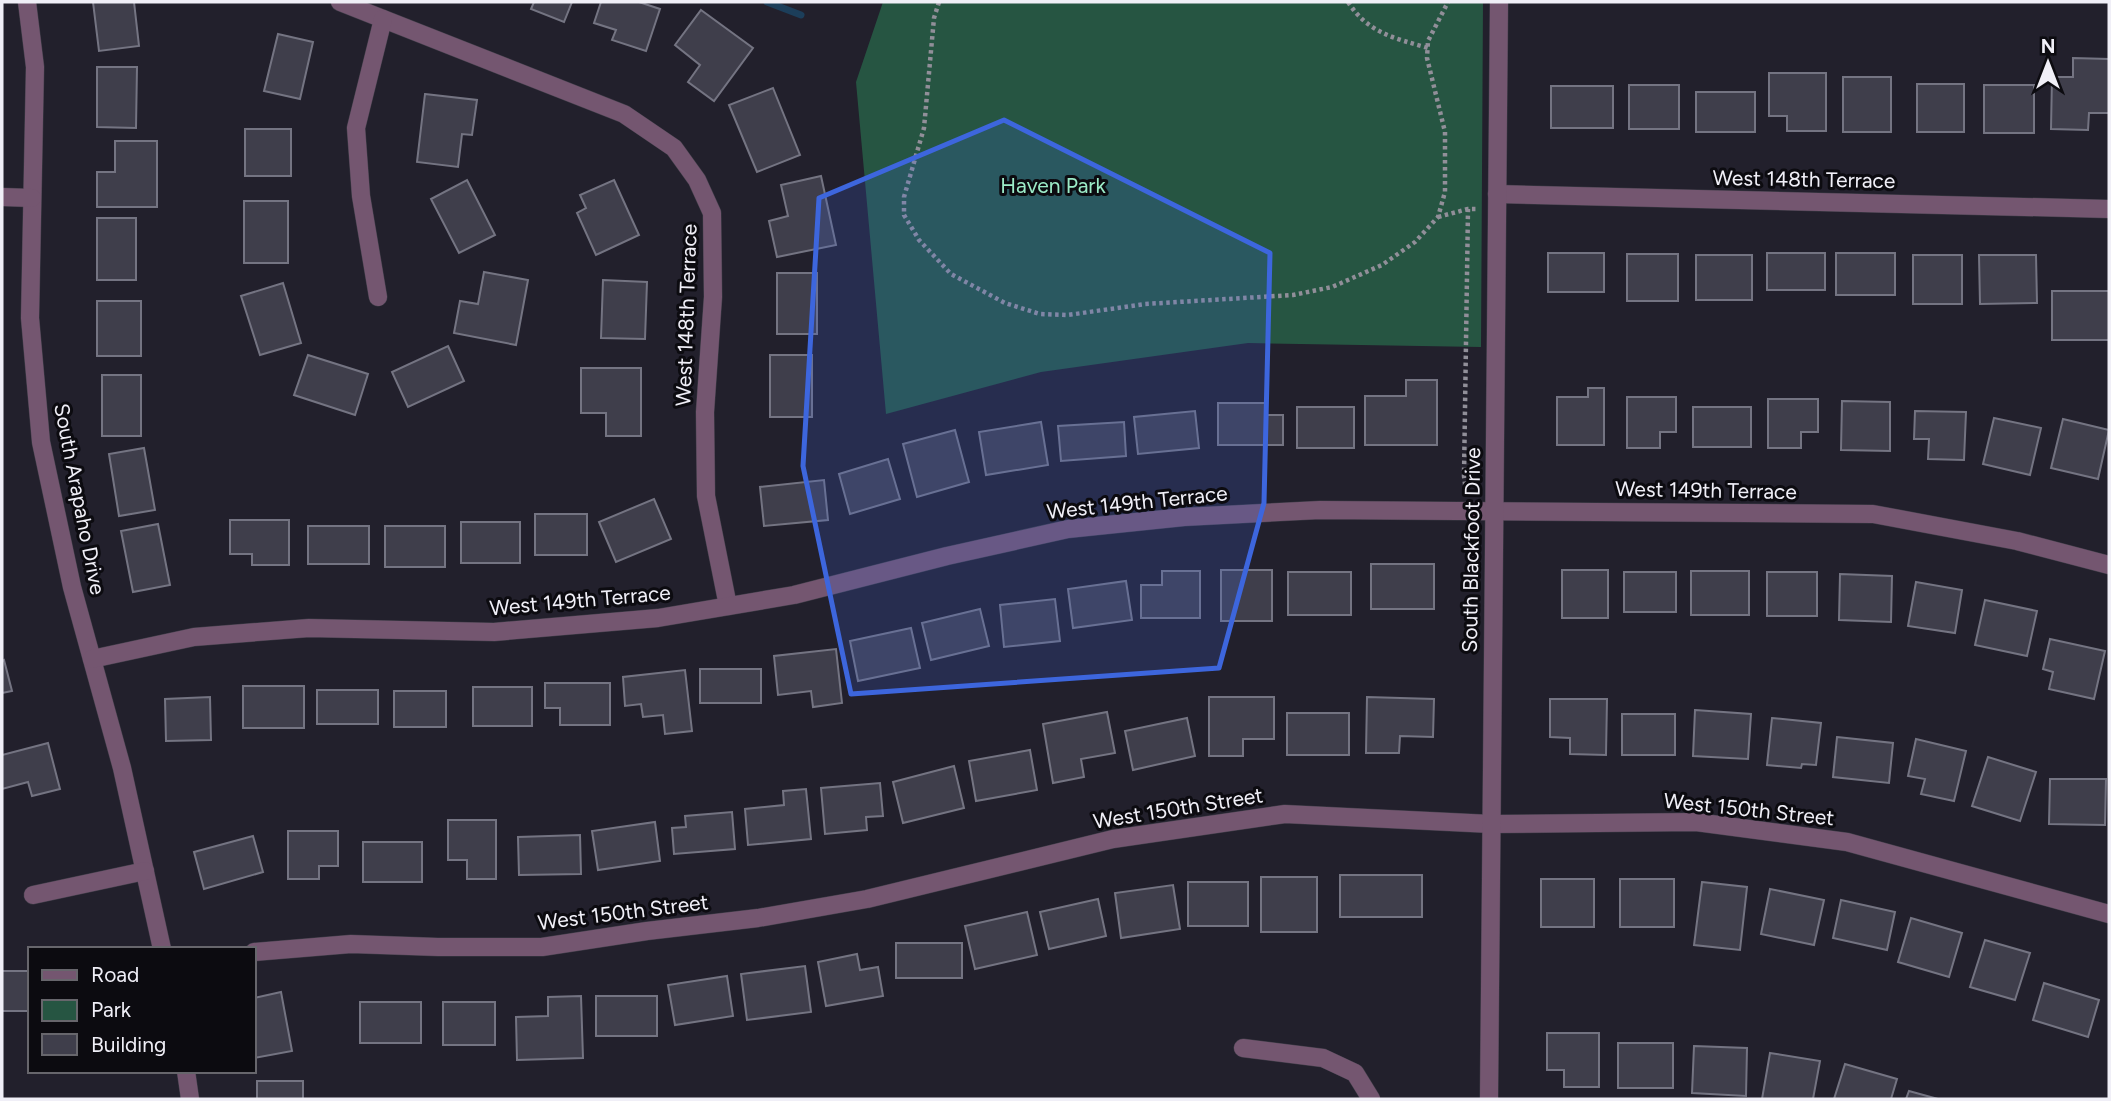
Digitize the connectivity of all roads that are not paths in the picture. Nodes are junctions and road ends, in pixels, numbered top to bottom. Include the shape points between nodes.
1 (27, 2) edge
2 (340, 2) edge
3 (1499, 2) edge
4 (383, 19) junction
5 (2, 197) edge
6 (32, 198) junction
7 (1497, 201) junction
8 (2109, 209) edge
9 (378, 296) dead end
10 (1494, 510) junction
11 (2109, 565) edge
12 (728, 606) junction
13 (92, 659) junction
14 (1491, 824) junction
15 (145, 871) junction
16 (33, 895) dead end
17 (2109, 914) edge
18 (162, 947) edge
19 (256, 952) edge
20 (1243, 1048) dead end
21 (186, 1073) edge
22 (190, 1099) edge
23 (1371, 1099) edge
24 (1489, 1099) edge

1 - 6 street, South Arapaho Drive via 35,67
2 - 4 street, West 148th Terrace
3 - 7 street, South Blackfoot Drive
4 - 9 street via 356,128 361,196
4 - 12 street, West 148th Terrace via 624,114 674,148 697,180 712,213 706,496
5 - 6 street
6 - 13 street, South Arapaho Drive via 30,318 41,442
7 - 8 street, West 148th Terrace
7 - 10 street, South Blackfoot Drive
10 - 11 street, West 149th Terrace via 1873,514 2017,541
10 - 12 street, West 149th Terrace via 1293,511 1068,529 794,595
10 - 14 street, South Blackfoot Drive
12 - 13 street, West 149th Terrace via 658,618 494,632 309,628 194,637
13 - 15 street, South Arapaho Drive
14 - 17 street, West 150th Street via 1696,822 1847,842
14 - 19 street, West 150th Street via 1285,814 1113,839 867,899 542,947 351,944
14 - 24 street, South Blackfoot Drive
15 - 16 street
15 - 18 street, South Arapaho Drive
20 - 23 street via 1323,1058 1355,1073
21 - 22 street

